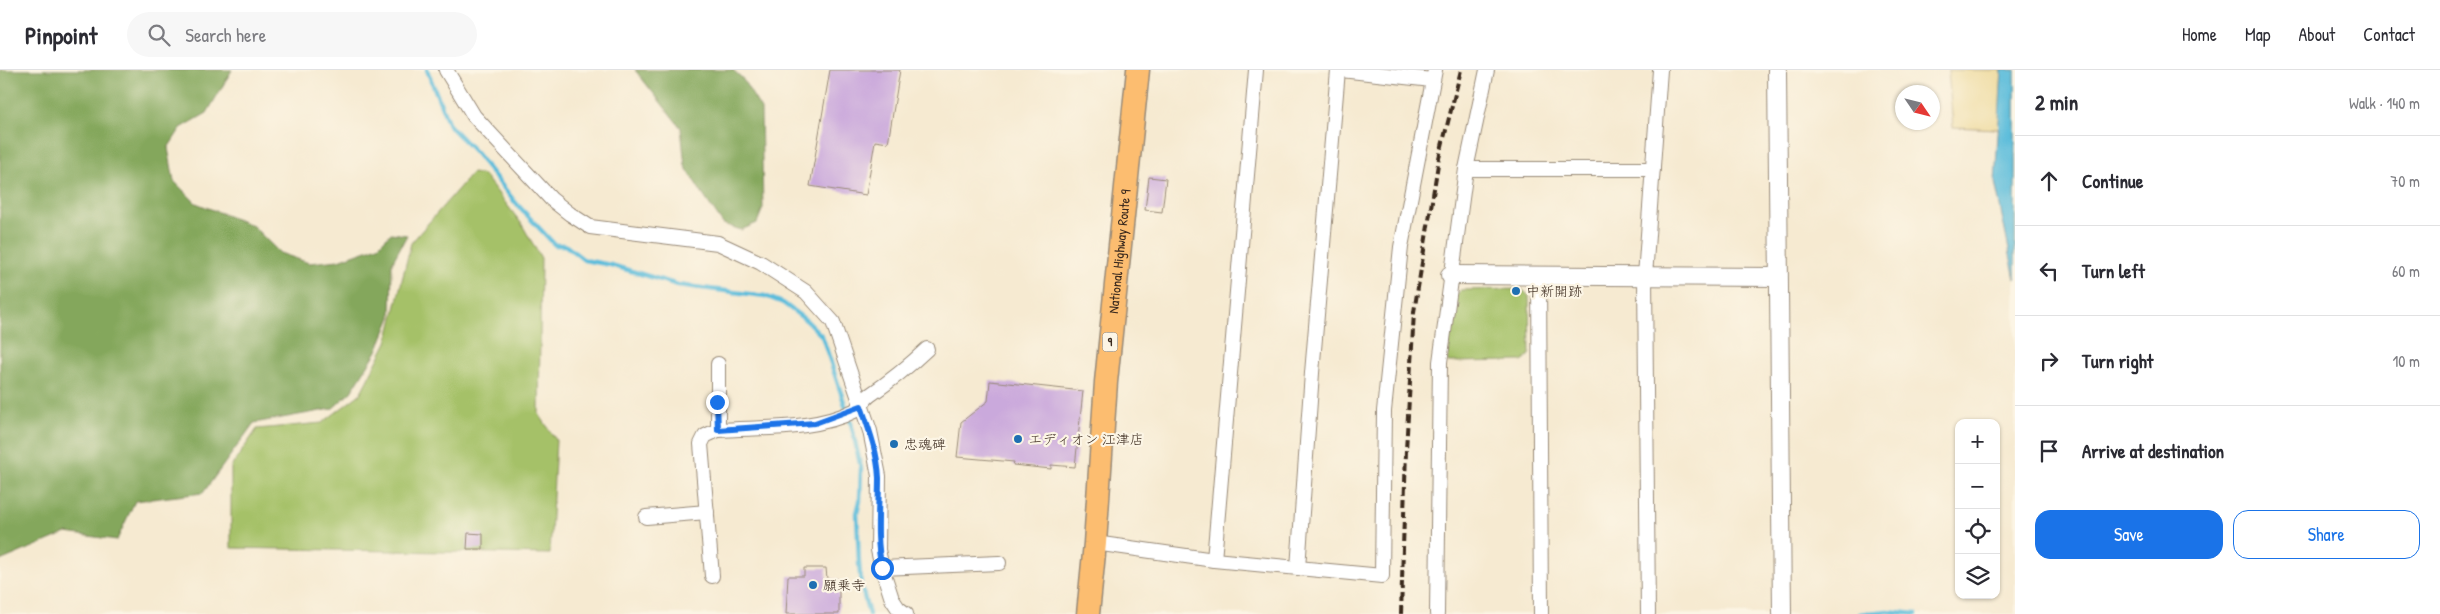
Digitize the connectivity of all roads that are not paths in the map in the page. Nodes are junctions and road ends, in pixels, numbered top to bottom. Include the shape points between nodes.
1 (446, 70) edge
2 (1138, 70) edge
3 (1256, 70) edge
4 (1340, 70) edge
5 (1487, 70) edge
6 (1660, 70) edge
7 (1776, 70) edge
8 (1433, 75) edge
9 (1466, 169) junction
10 (1653, 169) junction
11 (1450, 275) junction
12 (1538, 275) junction
13 (1645, 276) junction
14 (1778, 277) junction
15 (927, 349) dead end
16 (718, 364) dead end
17 (853, 411) junction
18 (718, 430) junction
19 (707, 512) junction
20 (646, 517) dead end
21 (1095, 543) junction
22 (1214, 560) junction
23 (999, 563) dead end
24 (882, 568) junction
25 (1298, 568) junction
26 (712, 576) dead end
27 (906, 614) edge
28 (1088, 614) edge
29 (1437, 614) edge
30 (1541, 614) edge
31 (1648, 614) edge
32 (1782, 614) edge

1 - 17 street via 474,116 551,199 590,227 718,243 761,263 806,292 833,322
2 - 21 highway, National Highway Route 9 / 9 via 1106,382
3 - 22 street
4 - 8 street
4 - 25 street
5 - 9 street
6 - 10 street
7 - 14 street
8 - 25 street via 1400,257 1384,411 1382,576
9 - 10 street
9 - 11 street
10 - 13 street
11 - 12 street
11 - 29 street via 1440,362
12 - 13 street
12 - 30 street
13 - 14 street
13 - 31 street
14 - 32 street
15 - 17 street
16 - 18 street
17 - 18 street via 815,423
17 - 24 street via 870,431 879,476 878,550
18 - 19 street via 705,436 701,444
19 - 20 street
19 - 26 street
21 - 22 street
21 - 28 highway, National Highway Route 9 / 9
22 - 25 street
23 - 24 street
24 - 27 street via 892,599

